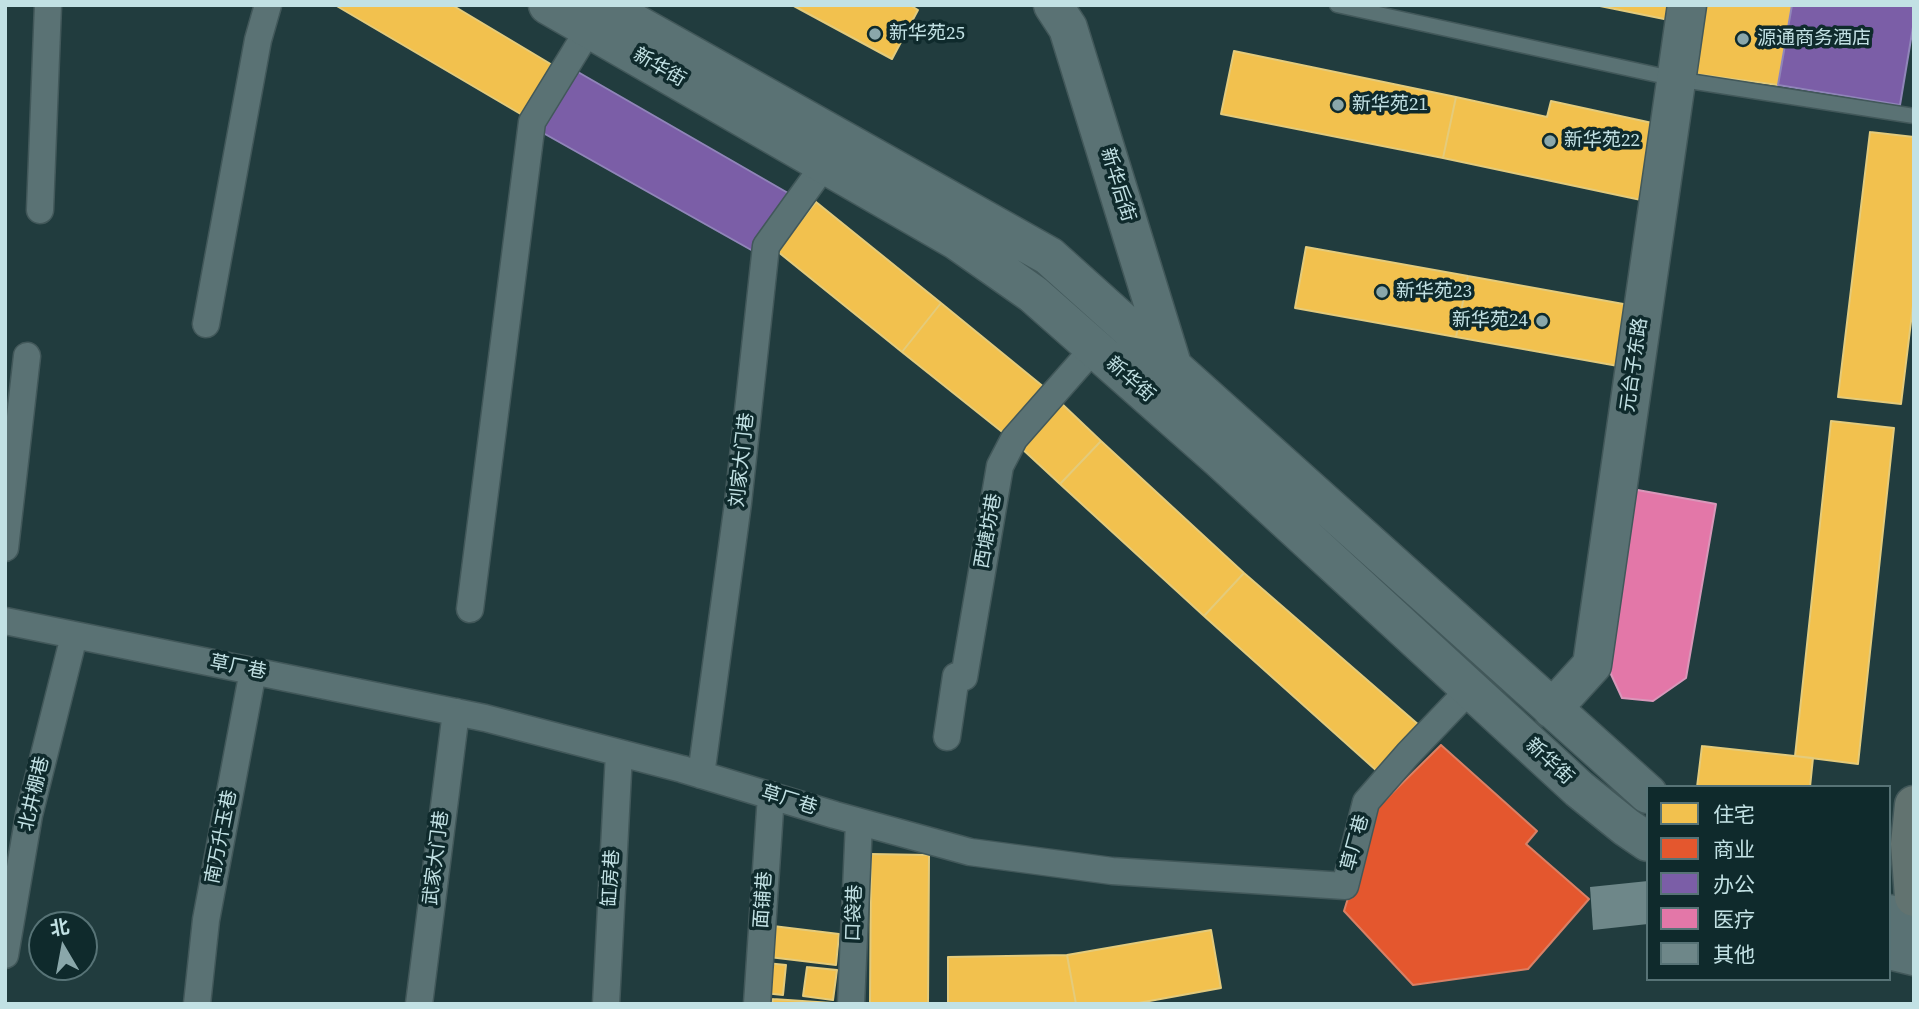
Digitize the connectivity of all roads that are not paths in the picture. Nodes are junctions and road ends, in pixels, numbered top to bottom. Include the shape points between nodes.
1 (48, 5) edge
2 (268, 5) edge
3 (1053, 5) edge
4 (1337, 5) edge
5 (1687, 5) edge
6 (577, 12) edge
7 (1676, 79) junction
8 (1914, 116) edge
9 (825, 164) junction
10 (40, 210) dead end
11 (206, 324) dead end
12 (1094, 348) junction
13 (27, 356) dead end
14 (1173, 368) junction
15 (5, 548) edge
16 (470, 609) dead end
17 (5, 621) edge
18 (74, 636) junction
19 (253, 671) junction
20 (1470, 689) junction
21 (1552, 709) junction
22 (456, 712) junction
23 (947, 737) dead end
24 (619, 752) junction
25 (701, 775) junction
26 (1646, 792) edge
27 (771, 795) junction
28 (1914, 805) edge
29 (859, 822) junction
30 (1646, 841) edge
31 (1914, 897) edge
32 (1891, 914) edge
33 (1914, 920) edge
34 (1891, 950) edge
35 (5, 955) edge
36 (1914, 956) edge
37 (197, 1004) edge
38 (419, 1004) edge
39 (606, 1004) edge
40 (757, 1004) edge
41 (851, 1004) edge

1 - 10 street
2 - 11 street
3 - 14 main road, 新华后街 via 1068,28
4 - 7 lane
5 - 7 main road, 元台子东路
6 - 9 main road, 新华街
6 - 14 main road, 新华街 via 1049,256
6 - 16 street via 532,122
7 - 8 lane
7 - 21 main road, 元台子东路 via 1592,665
9 - 12 main road, 新华街 via 956,240 1033,294
9 - 25 street, 刘家大门巷 via 766,246 738,503
12 - 20 main road, 新华街
12 - 23 street, 西塘坊巷 via 1014,439 1000,467 964,677 956,676
13 - 15 street
14 - 21 main road, 新华街
17 - 18 street, 草厂巷
18 - 19 street, 草厂巷
18 - 35 street, 北井棚巷 via 29,816
19 - 22 street, 草厂巷
19 - 37 street, 南万升玉巷 via 206,920
20 - 29 street, 草厂巷 via 1366,802 1345,886 1112,871 970,852
20 - 30 main road, 新华街 via 1579,789
21 - 26 main road, 新华街
22 - 24 street, 草厂巷
22 - 38 street, 武家大门巷
24 - 25 street, 草厂巷
24 - 39 street, 缸房巷
25 - 27 street, 草厂巷
27 - 29 street, 草厂巷
27 - 40 street, 面铺巷
28 - 31 main road via 1910,844
29 - 41 street, 口袋巷
32 - 33 main road
34 - 36 main road

